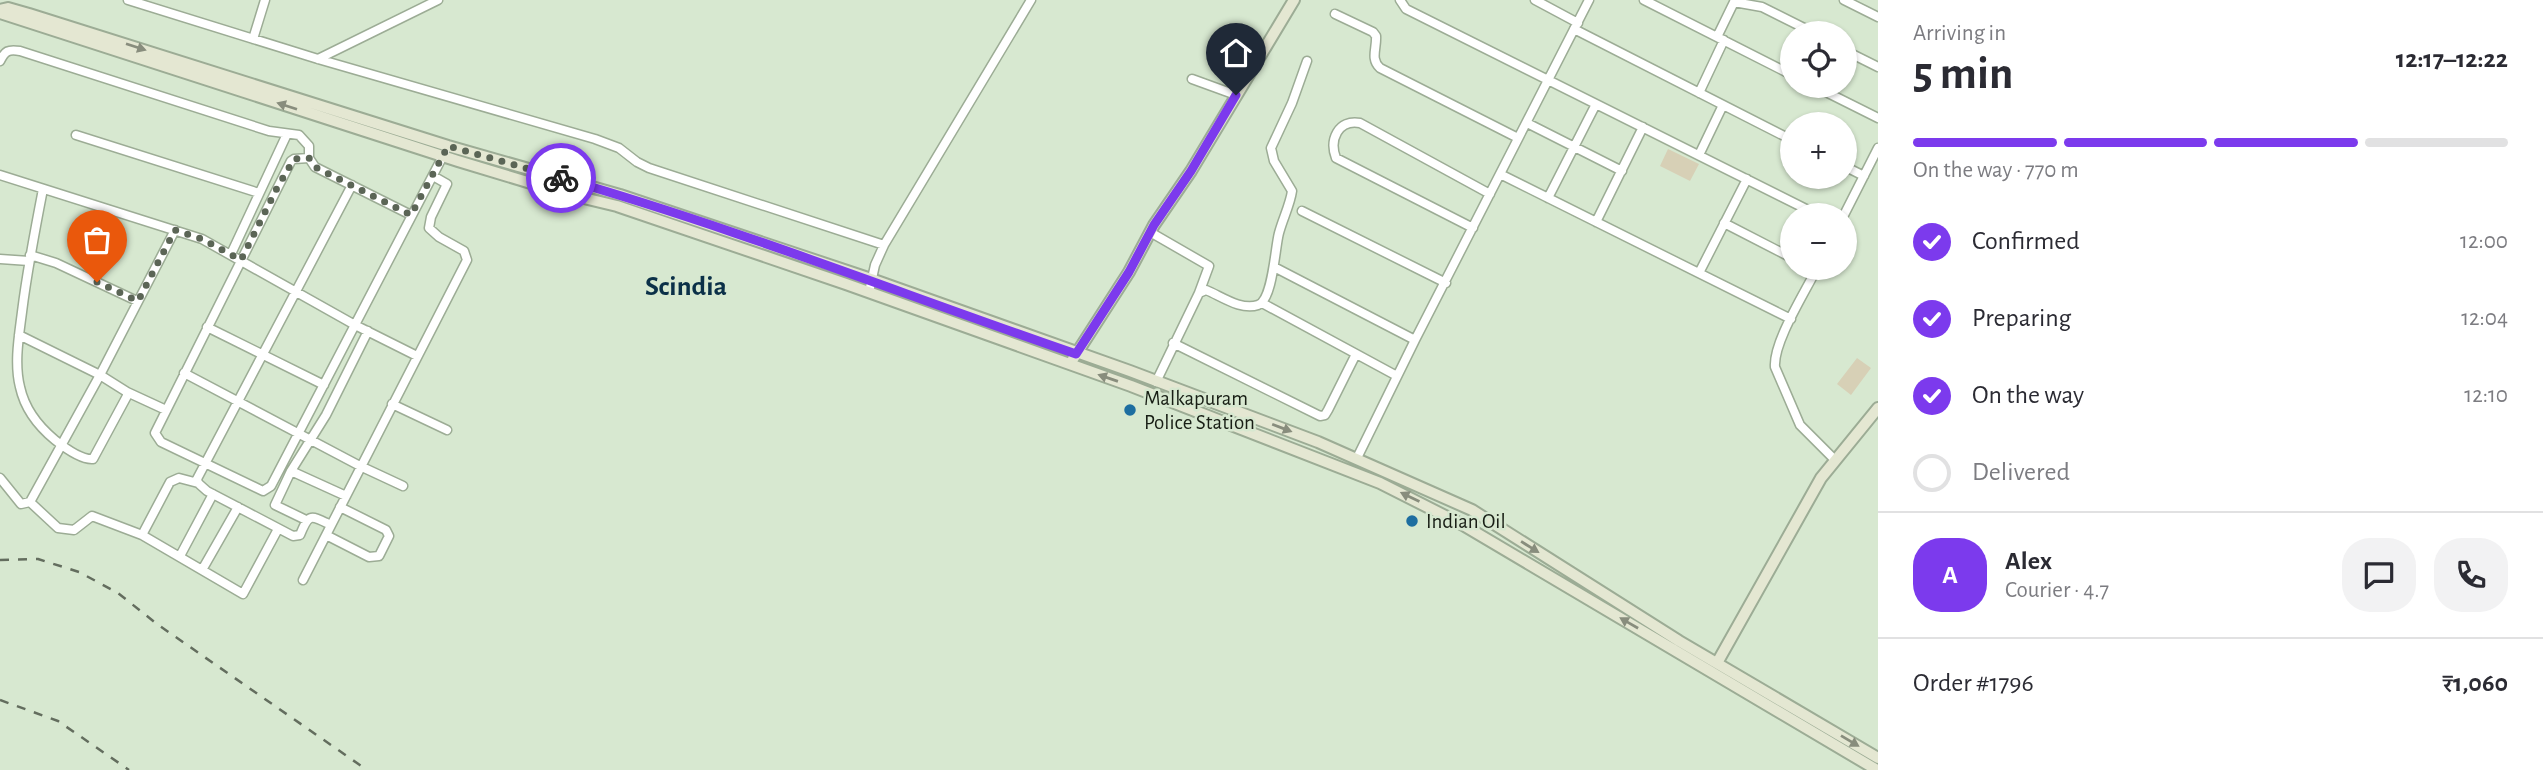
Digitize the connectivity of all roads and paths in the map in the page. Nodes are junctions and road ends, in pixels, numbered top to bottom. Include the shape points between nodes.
1 (128, 0) edge
2 (265, 0) edge
3 (438, 0) edge
4 (1031, 0) edge
5 (1294, 0) edge
6 (1400, 0) edge
7 (1535, 0) edge
8 (1589, 0) edge
9 (1644, 0) edge
10 (1844, 0) edge
11 (1735, 1) edge
12 (0, 12) edge
13 (1335, 14) dead end
14 (1878, 18) edge
15 (1790, 21) edge
16 (1576, 26) junction
17 (253, 39) junction
18 (1721, 39) junction
19 (1857, 56) edge
20 (318, 60) junction
21 (0, 61) edge
22 (1307, 61) dead end
23 (1878, 67) edge
24 (1780, 69) edge
25 (1192, 79) dead end
26 (1548, 80) junction
27 (1699, 93) junction
28 (1236, 95) junction
29 (1838, 98) edge
30 (1596, 104) junction
31 (1723, 105) junction
32 (1878, 118) edge
33 (1527, 123) junction
34 (1643, 127) junction
35 (288, 134) junction
36 (1780, 134) edge
37 (76, 135) dead end
38 (1518, 138) junction
39 (1574, 147) junction
40 (1878, 148) edge
41 (445, 151) junction
42 (1699, 155) junction
43 (309, 158) junction
44 (1622, 171) junction
45 (1857, 172) edge
46 (1500, 174) junction
47 (0, 175) edge
48 (433, 176) junction
49 (1864, 176) junction
50 (1747, 179) junction
51 (352, 185) junction
52 (43, 189) junction
53 (259, 193) junction
54 (1490, 194) junction
55 (1548, 198) junction
56 (1794, 203) edge
57 (1850, 203) edge
58 (1302, 211) dead end
59 (411, 215) junction
60 (1596, 222) junction
61 (1724, 223) junction
62 (1473, 228) junction
63 (175, 230) junction
64 (1150, 232) junction
65 (884, 246) junction
66 (1780, 252) edge
67 (231, 254) junction
68 (29, 258) junction
69 (0, 259) edge
70 (241, 260) junction
71 (803, 264) junction
72 (1274, 267) junction
73 (1699, 273) junction
74 (871, 279) junction
75 (1810, 280) edge
76 (1446, 283) junction
77 (296, 292) junction
78 (869, 292) junction
79 (1199, 293) junction
80 (138, 301) junction
81 (1262, 303) junction
82 (1791, 319) junction
83 (355, 325) junction
84 (207, 327) junction
85 (368, 331) junction
86 (19, 335) junction
87 (1415, 340) junction
88 (1173, 343) junction
89 (1076, 354) junction
90 (1356, 354) junction
91 (263, 355) junction
92 (417, 356) junction
93 (1070, 365) junction
94 (184, 373) junction
95 (100, 375) junction
96 (1397, 376) junction
97 (1156, 382) junction
98 (324, 385) junction
99 (127, 391) junction
100 (238, 401) junction
101 (392, 404) junction
102 (1878, 408) edge
103 (166, 410) junction
104 (447, 430) dead end
105 (299, 433) junction
106 (310, 440) junction
107 (62, 445) junction
108 (1357, 458) junction
109 (1835, 460) junction
110 (205, 463) junction
111 (360, 467) junction
112 (291, 471) junction
113 (0, 478) edge
114 (198, 483) junction
115 (403, 486) dead end
116 (212, 494) junction
117 (346, 496) junction
118 (30, 502) junction
119 (238, 507) junction
120 (340, 507) junction
121 (306, 520) junction
122 (331, 525) junction
123 (278, 529) junction
124 (142, 535) junction
125 (326, 535) junction
126 (180, 556) junction
127 (202, 570) junction
128 (303, 580) dead end
129 (1717, 663) junction
130 (1806, 720) junction
131 (1878, 758) edge
132 (1877, 770) edge

1 - 17 street
2 - 17 street
3 - 20 street
4 - 65 street
5 - 28 main road
6 - 26 street via 1406,9
7 - 16 street
8 - 16 street
9 - 18 street
10 - 14 street
11 - 15 street via 1762,7
11 - 18 street
12 - 41 main road via 8,8 48,20
13 - 38 street via 1376,36 1374,56 1380,68
16 - 26 street
16 - 27 street
17 - 20 street
18 - 24 street
18 - 27 street
19 - 23 street
20 - 65 street via 595,139 649,168
21 - 35 street via 5,52 20,51
22 - 72 street via 1271,148 1292,191 1278,234
25 - 28 street
26 - 30 street
26 - 33 street
27 - 31 street
28 - 64 main road
29 - 32 street
30 - 34 street
30 - 39 street
31 - 36 street
31 - 42 street
33 - 38 street
33 - 39 street
34 - 42 street
34 - 44 street
35 - 43 street via 305,139
35 - 53 street
37 - 53 street
38 - 46 street
39 - 44 street
39 - 55 street
40 - 49 street
41 - 48 street
41 - 71 main road via 620,195
42 - 50 street
43 - 51 street via 315,167
43 - 70 street via 291,161
44 - 60 street
45 - 49 street
46 - 54 street
46 - 55 street
47 - 52 street
48 - 59 street
48 - 92 street via 447,184 429,228 464,251 467,260
49 - 57 street
50 - 56 street
50 - 61 street
51 - 59 street
51 - 77 street
52 - 63 street
52 - 68 street
53 - 67 street
54 - 62 street
54 - 62 street via 1360,123 1349,121 1337,133 1336,158
55 - 60 street
58 - 76 street
59 - 83 street
60 - 73 street
61 - 66 street
61 - 73 street
62 - 76 street
63 - 67 street
63 - 80 street
64 - 79 street via 1206,262 1209,271
64 - 89 main road
65 - 74 street
67 - 70 street
68 - 69 street
68 - 80 street via 56,263
68 - 86 street
70 - 77 street
70 - 84 street
71 - 74 main road
71 - 78 main road
72 - 81 street
72 - 87 street
73 - 82 street
74 - 78 street
74 - 89 main road
75 - 82 street
76 - 87 street
77 - 83 street
77 - 91 street
78 - 93 main road
79 - 81 street via 1206,290 1239,305
79 - 88 street
80 - 95 street
81 - 90 street
82 - 109 street via 1775,367 1800,425
83 - 85 street
83 - 98 street
84 - 91 street
84 - 94 street
85 - 92 street
85 - 106 street
86 - 95 street
86 - 107 street via 18,378 27,406 39,427
87 - 96 street
88 - 90 street via 1320,416 1328,410
88 - 97 street
89 - 93 main road
89 - 97 main road
90 - 96 street
91 - 98 street
91 - 100 street
92 - 101 street
130 -> 93 main road via 1412,497
94 - 100 street
94 - 103 street
95 - 99 street
95 - 107 street
96 - 108 street
97 -> 108 main road
98 - 105 street
99 - 103 street
99 - 107 street via 93,459
100 - 105 street
100 - 110 street
101 - 104 street
101 - 111 street
102 - 109 main road
103 - 110 street via 155,433 158,440
105 - 106 street
105 - 110 street via 268,489 262,491
106 - 111 street
106 - 112 street
107 - 118 street
108 -> 129 main road via 1472,510
109 - 129 main road
110 - 114 street
111 - 115 street
111 - 117 street
112 - 117 street
112 - 121 street via 275,505
113 - 118 street via 21,504
114 - 116 street
114 - 124 street via 179,478 170,482
116 - 119 street
116 - 126 street
117 - 120 street
118 - 124 street via 58,528 74,530 92,516
119 - 123 street
119 - 127 street
120 - 122 street
120 - 125 street via 386,530 385,549 379,556 369,557
121 - 122 street via 315,517
121 - 123 street via 297,537
122 - 125 street
123 - 127 street via 243,594
124 - 126 street
125 - 128 street
126 - 127 street
129 - 130 main road
130 -> 131 main road
130 - 132 main road

